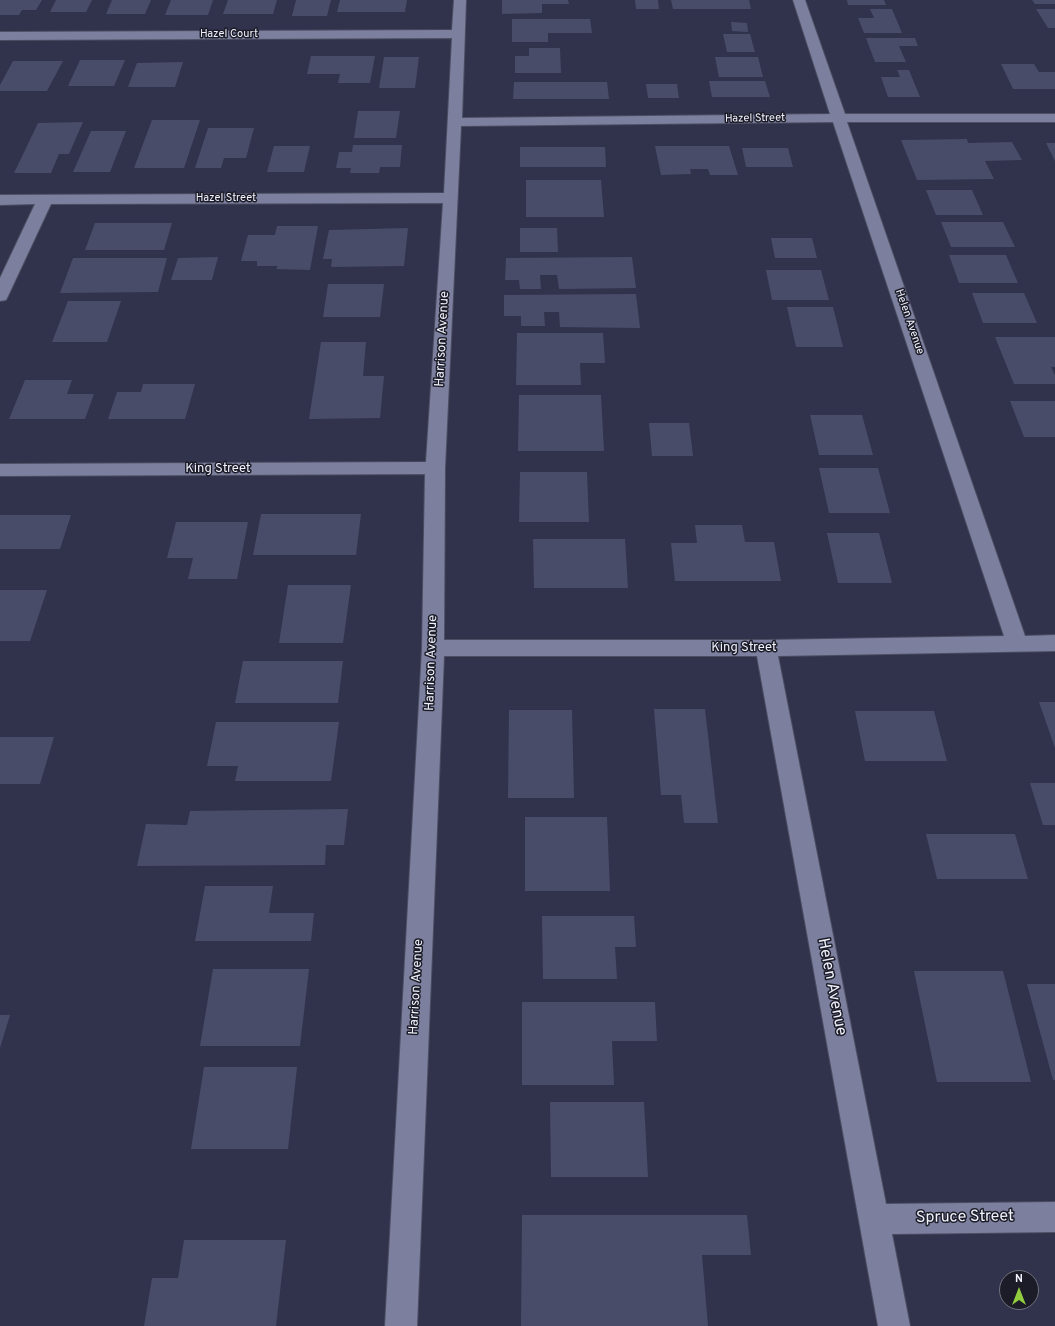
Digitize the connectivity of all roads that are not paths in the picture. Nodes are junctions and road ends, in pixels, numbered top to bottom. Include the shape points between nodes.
1 (460, 0) edge
2 (799, 0) edge
3 (458, 34) junction
4 (0, 36) edge
5 (840, 118) junction
6 (1055, 118) edge
7 (455, 122) junction
8 (451, 198) junction
9 (0, 200) edge
10 (45, 200) junction
11 (0, 296) edge
12 (435, 468) junction
13 (0, 470) edge
14 (1055, 643) edge
15 (1017, 644) junction
16 (433, 648) junction
17 (766, 648) junction
18 (1055, 1217) edge
19 (875, 1219) junction
20 (401, 1326) edge
21 (894, 1326) edge

1 - 3 street, Harrison Avenue
2 - 5 street, Helen Avenue
3 - 4 street, Hazel Court
3 - 7 street, Harrison Avenue
5 - 6 street, Hazel Street
5 - 7 street, Hazel Street
5 - 15 street, Helen Avenue
7 - 8 street, Harrison Avenue
8 - 10 street, Hazel Street
8 - 12 street, Harrison Avenue
9 - 10 street, Hazel Street
10 - 11 street
12 - 13 street, King Street
12 - 16 street, Harrison Avenue
14 - 15 street, King Street
15 - 17 street, King Street
16 - 17 street, King Street
16 - 20 street, Harrison Avenue
17 - 19 street, Helen Avenue
18 - 19 street, Spruce Street
19 - 21 street, Helen Avenue

